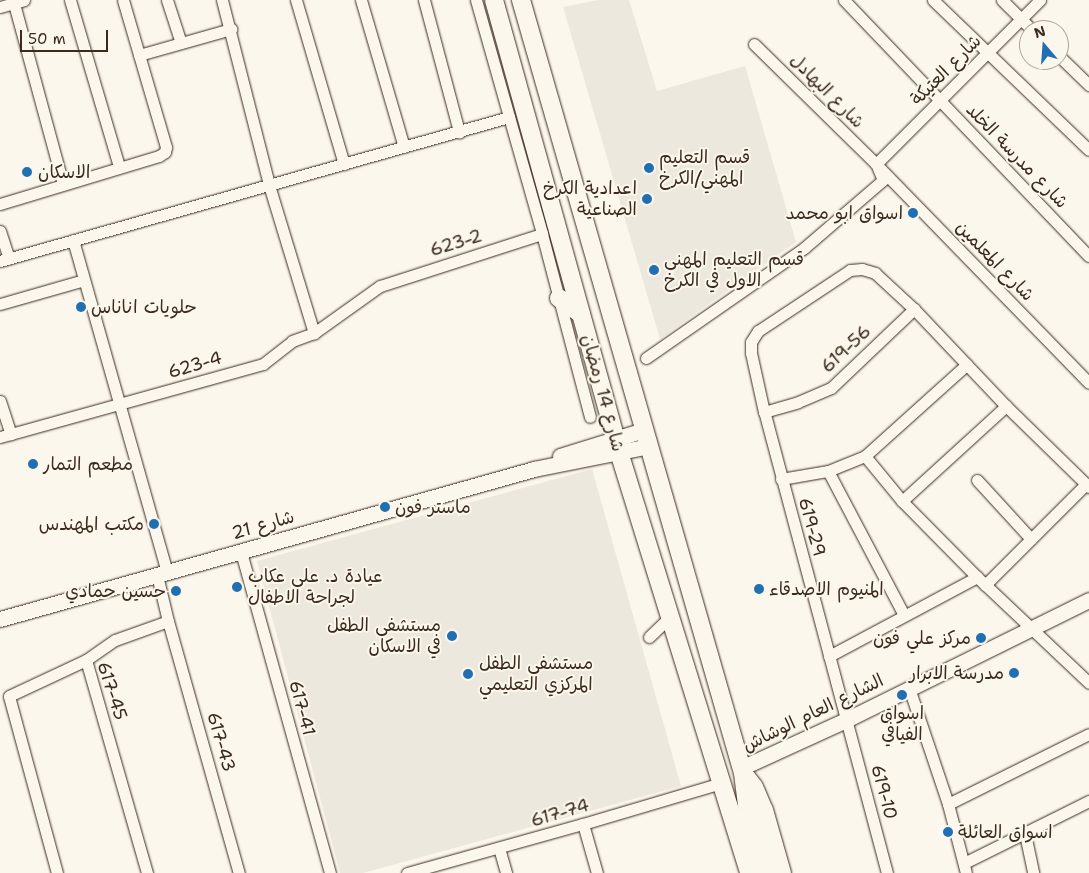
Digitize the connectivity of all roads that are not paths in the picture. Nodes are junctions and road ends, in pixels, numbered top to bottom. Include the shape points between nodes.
1 (70, 0) edge
2 (123, 0) edge
3 (168, 0) edge
4 (222, 0) edge
5 (296, 0) edge
6 (361, 0) edge
7 (424, 0) edge
8 (476, 0) edge
9 (494, 0) edge
10 (521, 0) edge
11 (844, 0) edge
12 (933, 0) edge
13 (1002, 0) edge
14 (1040, 0) edge
15 (17, 1) edge
16 (0, 7) edge
17 (1021, 19) junction
18 (231, 29) junction
19 (181, 43) junction
20 (754, 44) dead end
21 (988, 53) junction
22 (139, 55) junction
23 (1069, 66) edge
24 (1089, 85) edge
25 (941, 101) junction
26 (509, 117) junction
27 (459, 132) junction
28 (404, 147) junction
29 (1089, 150) edge
30 (344, 164) junction
31 (876, 164) junction
32 (119, 167) junction
33 (63, 184) junction
34 (269, 185) junction
35 (0, 204) edge
36 (0, 231) edge
37 (542, 234) junction
38 (72, 240) junction
39 (1089, 256) edge
40 (4, 260) edge
41 (84, 280) junction
42 (380, 286) joint
43 (559, 298) junction
44 (0, 304) edge
45 (914, 309) junction
46 (582, 314) junction
47 (314, 333) junction
48 (646, 358) dead end
49 (966, 364) junction
50 (1089, 383) edge
51 (0, 401) edge
52 (119, 404) junction
53 (1006, 406) junction
54 (764, 412) junction
55 (590, 417) dead end
56 (5, 435) edge
57 (647, 438) junction
58 (617, 445) junction
59 (865, 456) junction
60 (828, 471) junction
61 (781, 478) junction
62 (977, 480) dead end
63 (1088, 486) edge
64 (902, 501) junction
65 (1031, 539) junction
66 (241, 552) junction
67 (162, 574) junction
68 (981, 581) junction
69 (1089, 600) edge
70 (904, 615) junction
71 (669, 618) junction
72 (0, 619) edge
73 (168, 621) junction
74 (1032, 628) junction
75 (650, 637) dead end
76 (829, 656) junction
77 (86, 660) junction
78 (1089, 683) edge
79 (909, 688) junction
80 (846, 720) junction
81 (1089, 734) edge
82 (742, 771) junction
83 (721, 782) junction
84 (1089, 801) edge
85 (948, 804) junction
86 (741, 816) junction
87 (583, 824) junction
88 (1024, 834) junction
89 (499, 848) junction
90 (965, 868) edge
91 (419, 871) edge
92 (57, 873) edge
93 (147, 873) edge
94 (239, 873) edge
95 (330, 873) edge
96 (407, 873) edge
97 (506, 873) edge
98 (597, 873) edge
99 (736, 873) edge
100 (749, 873) edge
101 (765, 873) edge
102 (782, 873) edge
103 (887, 873) edge
104 (1034, 873) edge

1 - 32 street
2 - 22 street
3 - 19 street
4 - 18 street
5 - 30 street
6 - 28 street
7 - 27 street
8 - 26 street
9 - 46 main road, شارع 14 رمضان
10 - 57 main road, شارع 14 رمضان
11 - 25 street, شارع مدرسة الخلد
12 - 21 street
13 - 17 street
14 - 17 street, شارع العتيکة
15 - 16 street
15 - 33 street
17 - 21 street, شارع العتيکة
18 - 19 street
18 - 34 street
19 - 22 street
20 - 31 street, شارع البهادل
21 - 25 street, شارع العتيکة
21 - 29 street
22 - 32 street via 166,147 159,156
23 - 24 street
25 - 31 street, شارع العتيکة
25 - 39 street, شارع مدرسة الخلد
26 - 27 street
26 - 37 street
27 - 28 street
28 - 30 street
30 - 34 street
31 - 48 street via 883,180 804,248
31 - 50 street, شارع المعلمين
32 - 33 street
33 - 35 street
34 - 38 street
34 - 47 street
36 - 40 street
37 - 42 street, 623-2
37 - 43 street
38 - 40 street
38 - 41 street, 617-43
41 - 44 street
41 - 52 street, 617-43
42 - 47 street, 623-4
43 - 46 main road
43 - 55 street
45 - 49 street
45 - 54 street, 619-56 via 831,388
45 - 54 street, 619-29 via 875,273 850,270 758,331 751,342 751,354
46 - 58 main road, شارع 14 رمضان
47 - 52 street, 623-4 via 292,341 263,364
49 - 53 street
49 - 59 street
51 - 56 street
52 - 56 street, 623-4
52 - 67 street, 617-43
53 - 63 street
53 - 64 street
54 - 61 street, 619-29
57 - 58 street, شارع 21
57 - 82 main road, شارع 14 رمضان
58 - 66 street, شارع 21 via 561,456 536,468
58 - 71 main road, شارع 14 رمضان
59 - 60 street
59 - 64 street
60 - 61 street
60 - 70 street
61 - 76 street, 619-29
62 - 65 street
63 - 65 street
64 - 68 street
65 - 68 street
66 - 67 street, شارع 21
66 - 95 street, 617-41
67 - 72 street, شارع 21
67 - 73 street, 617-43
68 - 70 street
68 - 74 street
69 - 74 street, الشارع العام الوشاش
70 - 76 street
71 - 75 street
71 - 83 main road, شارع 14 رمضان
73 - 77 street via 115,640
73 - 94 street, 617-43
74 - 78 street
74 - 79 street, الشارع العام الوشاش
76 - 80 street, 619-29
77 - 92 street, 617-45 via 9,696
77 - 93 street, 617-45
79 - 80 street, الشارع العام الوشاش
79 - 85 street
80 - 82 street, الشارع العام الوشاش
80 - 103 street, 619-10
81 - 85 street
82 - 86 main road, شارع 14 رمضان
82 - 102 main road, شارع 14 رمضان via 754,787 764,810
83 - 86 main road, شارع 14 رمضان
83 - 87 street, 617-74
83 - 99 main road, شارع 14 رمضان via 722,820
84 - 88 street
85 - 90 street
86 - 100 main road
86 - 101 main road
87 - 89 street, 617-74
87 - 98 street
88 - 90 street
88 - 104 street
89 - 91 street, 617-74
89 - 97 street
91 - 96 street, 617-74

